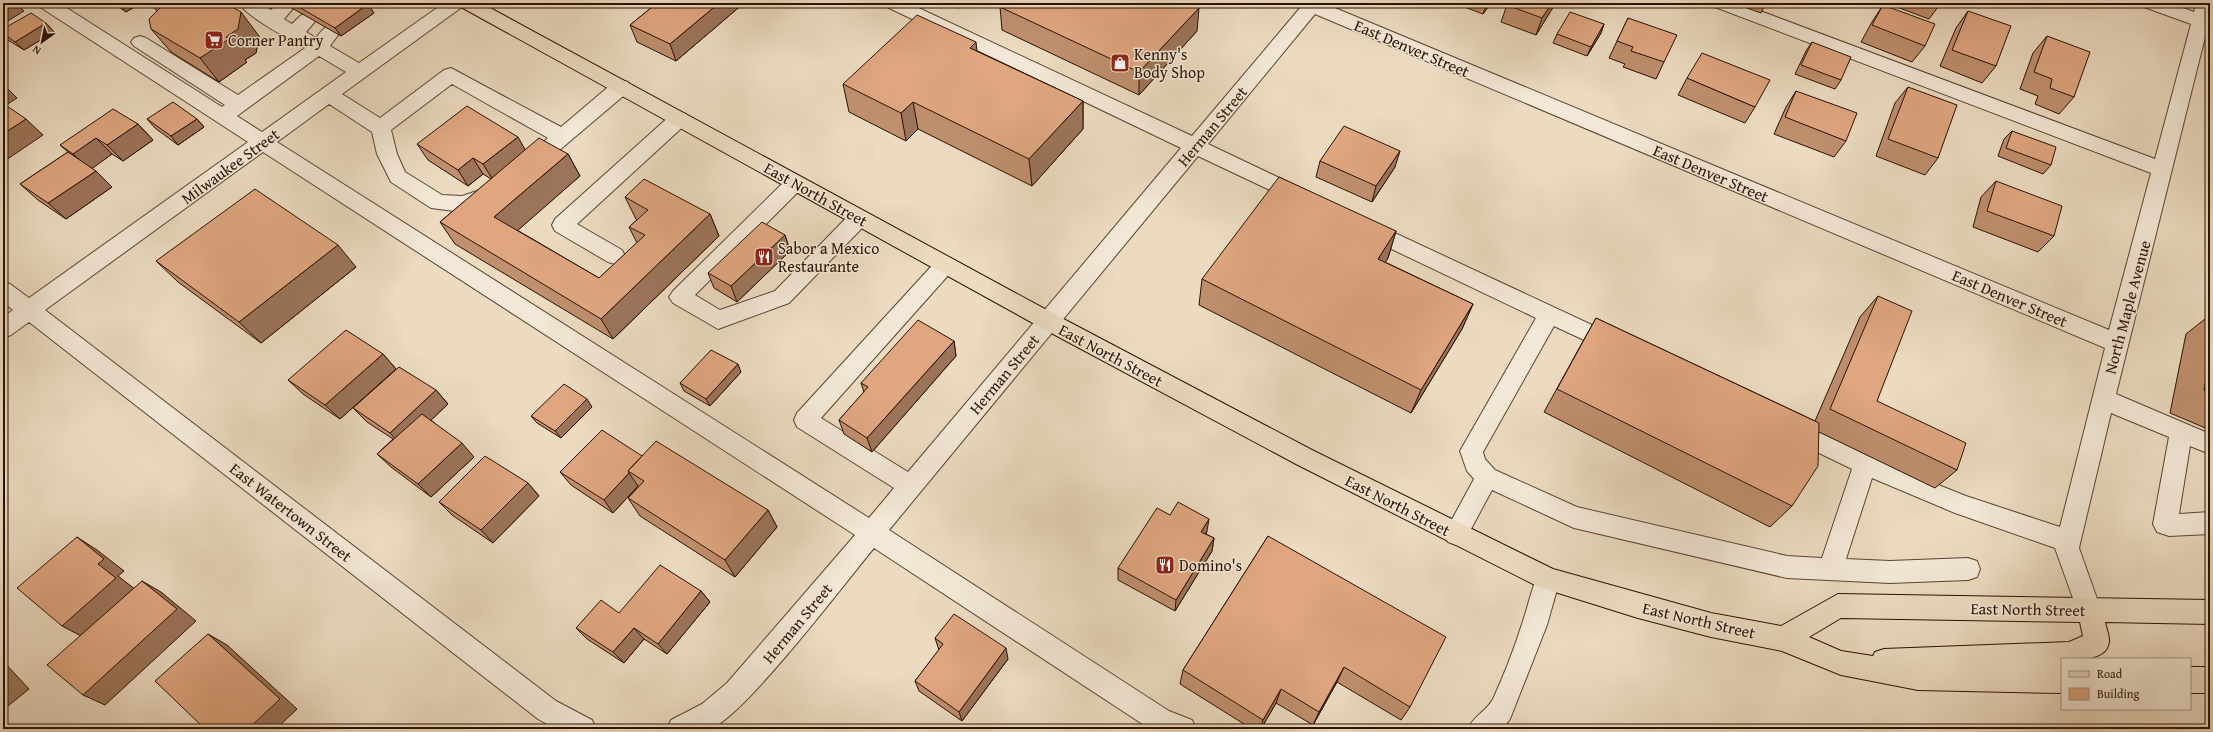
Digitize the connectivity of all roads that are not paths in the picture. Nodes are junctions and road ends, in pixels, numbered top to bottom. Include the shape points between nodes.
1 (46, 3) edge
2 (456, 3) edge
3 (467, 3) edge
4 (893, 3) edge
5 (1720, 3) edge
6 (2150, 3) edge
7 (1310, 4) edge
8 (254, 5) edge
9 (287, 5) dead end
10 (2205, 16) edge
11 (309, 18) edge
12 (272, 20) junction
13 (159, 30) edge
14 (332, 31) edge
15 (294, 33) junction
16 (318, 47) junction
17 (132, 48) junction
18 (360, 72) junction
19 (621, 87) junction
20 (329, 95) junction
21 (231, 111) junction
22 (679, 120) junction
23 (381, 128) junction
24 (562, 137) junction
25 (263, 142) junction
26 (1195, 146) junction
27 (2163, 170) junction
28 (795, 183) junction
29 (1322, 207) edge
30 (859, 218) junction
31 (1351, 220) edge
32 (615, 256) dead end
33 (944, 265) junction
34 (3, 290) edge
35 (29, 310) junction
36 (1550, 314) junction
37 (1048, 321) junction
38 (3, 329) edge
39 (2117, 343) junction
40 (1628, 352) edge
41 (2103, 399) junction
42 (1772, 419) edge
43 (2181, 432) junction
44 (2210, 444) edge
45 (1865, 464) junction
46 (1487, 477) junction
47 (911, 486) junction
48 (2210, 524) edge
49 (872, 533) junction
50 (1456, 534) junction
51 (2068, 541) junction
52 (1968, 569) dead end
53 (1830, 570) junction
54 (1548, 579) junction
55 (2089, 610) junction
56 (2210, 612) edge
57 (1783, 639) junction
58 (1841, 663) junction
59 (2061, 680) edge
60 (2191, 680) edge
61 (2210, 680) edge
62 (583, 729) edge
63 (680, 729) edge
64 (1183, 729) edge
65 (1481, 729) edge

1 - 17 street
2 - 18 street, Milwaukee Street
3 - 19 main road, East North Street
4 - 26 street
5 - 27 street
6 - 10 street
7 - 26 street, Herman Street
7 - 39 street, East Denver Street
8 - 12 street
9 - 12 street
10 - 27 street, North Maple Avenue
11 - 15 street
12 - 15 street
13 - 17 street
14 - 16 street
15 - 16 street
16 - 18 street
16 - 21 street
17 - 21 street
18 - 20 street, Milwaukee Street
19 - 22 main road, East North Street
19 - 24 street
20 - 23 street
20 - 25 street, Milwaukee Street
21 - 25 street
22 - 28 main road, East North Street
22 - 32 street via 562,225
23 - 24 street via 452,75
23 - 24 street via 387,154 398,177 438,203 462,204 496,193
25 - 35 street, Milwaukee Street
25 - 49 street
26 - 29 street
26 - 37 street, Herman Street
27 - 39 street, North Maple Avenue
28 - 30 main road, East North Street
28 - 30 street via 680,297 718,320 782,297
30 - 33 main road, East North Street
31 - 36 street
33 - 37 main road, East North Street
33 - 47 street via 805,420
34 - 35 street, East Watertown Street
35 - 38 street, Milwaukee Street
35 - 62 street, East Watertown Street via 547,710
36 - 40 street
36 - 46 street via 1471,451 1475,464
37 - 47 street, Herman Street
37 - 50 main road, East North Street via 1304,457
39 - 41 street, North Maple Avenue
41 - 43 street
41 - 51 street, North Maple Avenue
42 - 45 street
43 - 44 street
43 - 48 street via 2165,524
45 - 51 street via 1963,505
45 - 53 street
46 - 50 street
46 - 53 street via 1574,517 1787,567
47 - 49 street, Herman Street
49 - 63 street, Herman Street via 736,694 721,708 699,722
49 - 64 street via 1161,721
50 - 54 main road, East North Street
51 - 55 street, North Maple Avenue via 2067,548
52 - 53 street via 1890,572
54 - 57 main road, East North Street via 1711,625
54 - 65 street via 1534,625 1508,693 1492,723
55 - 56 main road, East North Street
55 - 57 main road, East North Street via 1838,606
55 - 58 main road via 2097,641 2085,650 2068,654
57 - 58 main road, East North Street
58 - 59 main road, East North Street via 1918,677
60 - 61 main road

